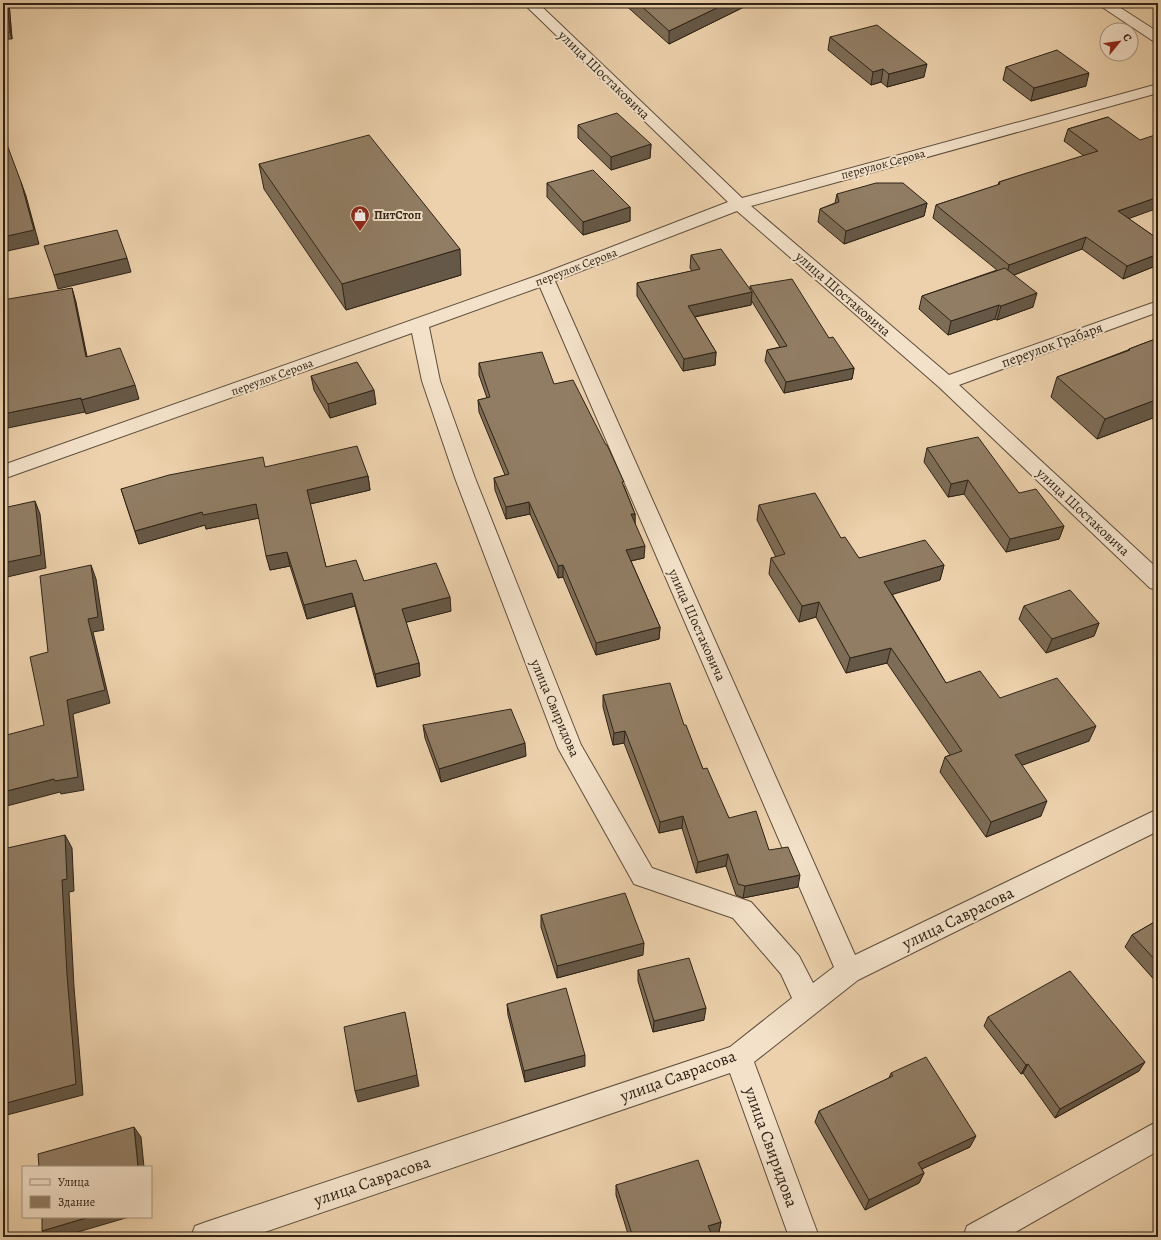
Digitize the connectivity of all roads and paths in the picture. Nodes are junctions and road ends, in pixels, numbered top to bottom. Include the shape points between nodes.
1 (530, 3) edge
2 (1103, 3) edge
3 (1158, 38) edge
4 (1158, 88) edge
5 (739, 204) junction
6 (545, 279) junction
7 (1158, 306) edge
8 (419, 324) junction
9 (946, 384) junction
10 (3, 472) edge
11 (1158, 582) edge
12 (1158, 819) edge
13 (849, 971) junction
14 (808, 1002) junction
15 (738, 1057) junction
16 (1158, 1135) edge
17 (206, 1237) edge
18 (804, 1237) edge
19 (978, 1237) edge

1 - 5 street, улица Шостаковича
2 - 3 street
4 - 5 street, переулок Серова
5 - 6 street, переулок Серова
5 - 9 street, улица Шостаковича
6 - 8 street, переулок Серова
6 - 13 street, улица Шостаковича
7 - 9 street, переулок Грабаря
8 - 10 street, переулок Серова
8 - 14 street, улица Свиридова via 431,381 558,720 570,748 643,876 742,910 790,965
9 - 11 street, улица Шостаковича
12 - 13 street, улица Саврасова
13 - 14 street, улица Саврасова
14 - 15 street, улица Саврасова
15 - 17 street, улица Саврасова
15 - 18 street, улица Свиридова
16 - 19 street

